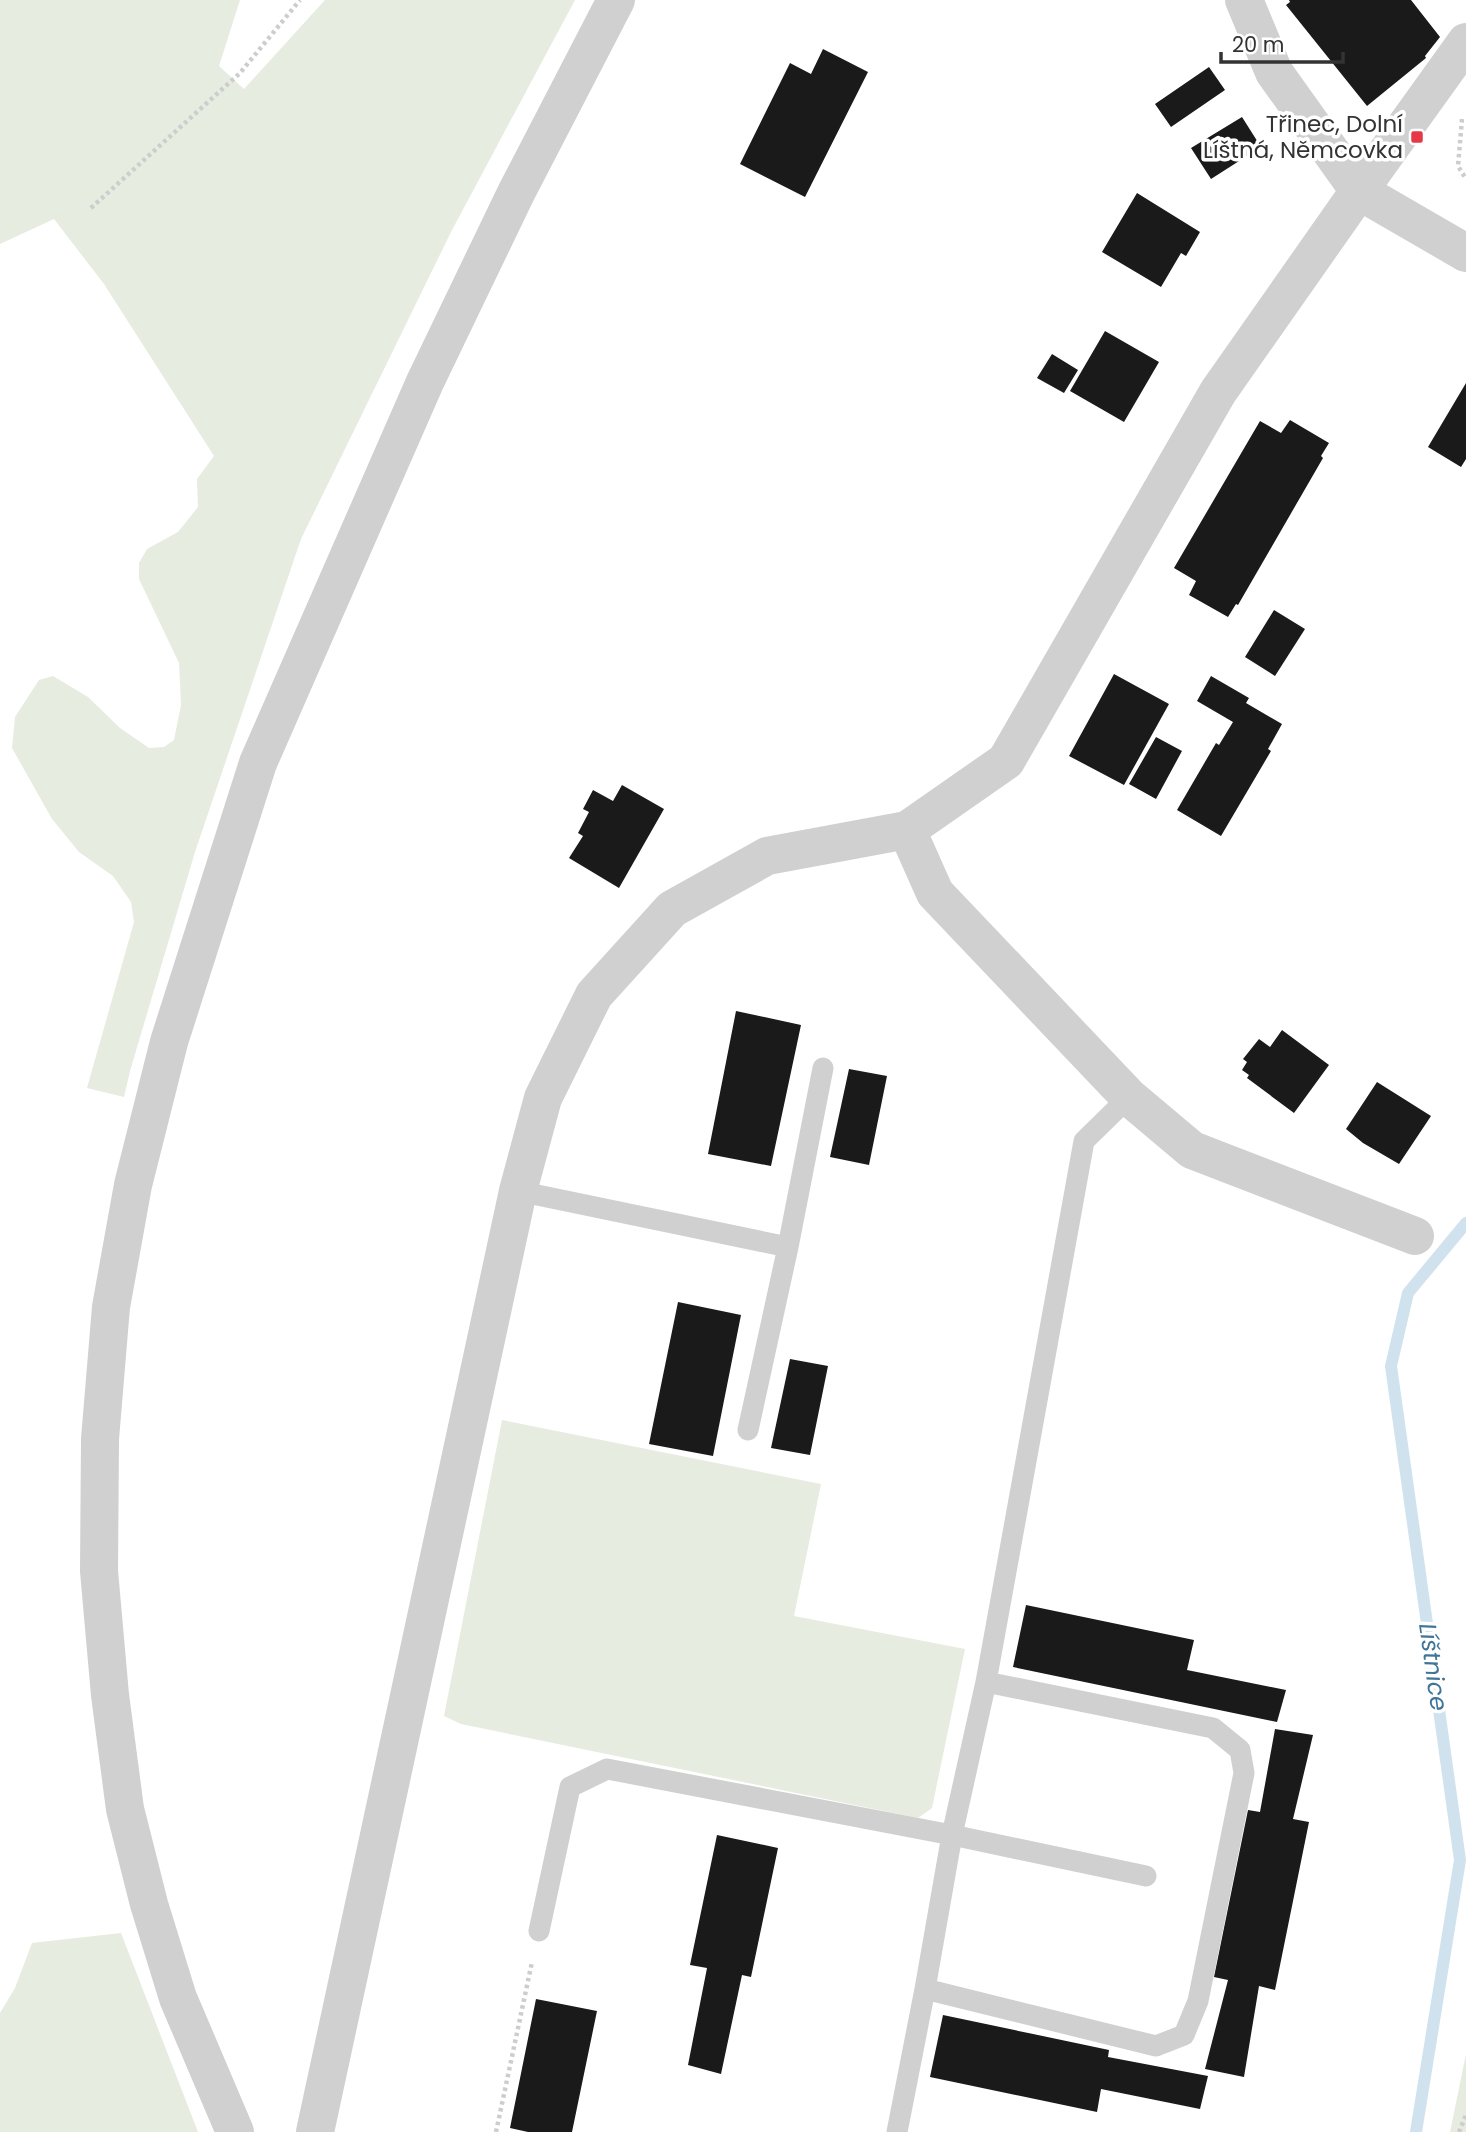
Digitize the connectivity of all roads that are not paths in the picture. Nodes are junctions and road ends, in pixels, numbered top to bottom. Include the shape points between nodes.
1 (617, 0) edge
2 (1244, 0) edge
3 (1466, 42) edge
4 (1359, 191) junction
5 (1466, 253) edge
6 (906, 830) junction
7 (823, 1068) dead end
8 (1129, 1097) junction
9 (518, 1191) junction
10 (1415, 1236) dead end
11 (788, 1247) junction
12 (748, 1430) dead end
13 (986, 1682) junction
14 (952, 1835) junction
15 (1146, 1876) dead end
16 (539, 1931) road end
17 (925, 1989) junction
18 (235, 2132) edge
19 (315, 2132) edge
20 (897, 2132) edge

1 - 18 street via 516,193 425,382 258,763 169,1042 130,1199 111,1307 100,1440 99,1571 110,1696 125,1809 149,1904 178,1998
2 - 4 street via 1274,72
3 - 4 street
4 - 5 street
4 - 6 street via 1218,392 1006,761
6 - 8 street via 936,893
6 - 9 street via 767,856 672,909 594,995 543,1098
7 - 11 lane
8 - 10 street via 1192,1150
8 - 13 lane via 1084,1141
9 - 11 lane
9 - 19 street
11 - 12 lane
13 - 14 lane
13 - 17 lane via 1213,1728 1240,1749 1244,1773 1226,1864 1198,2001 1184,2035 1156,2046
14 - 15 lane
14 - 16 lane via 607,1769 570,1787
14 - 17 lane
17 - 20 lane

